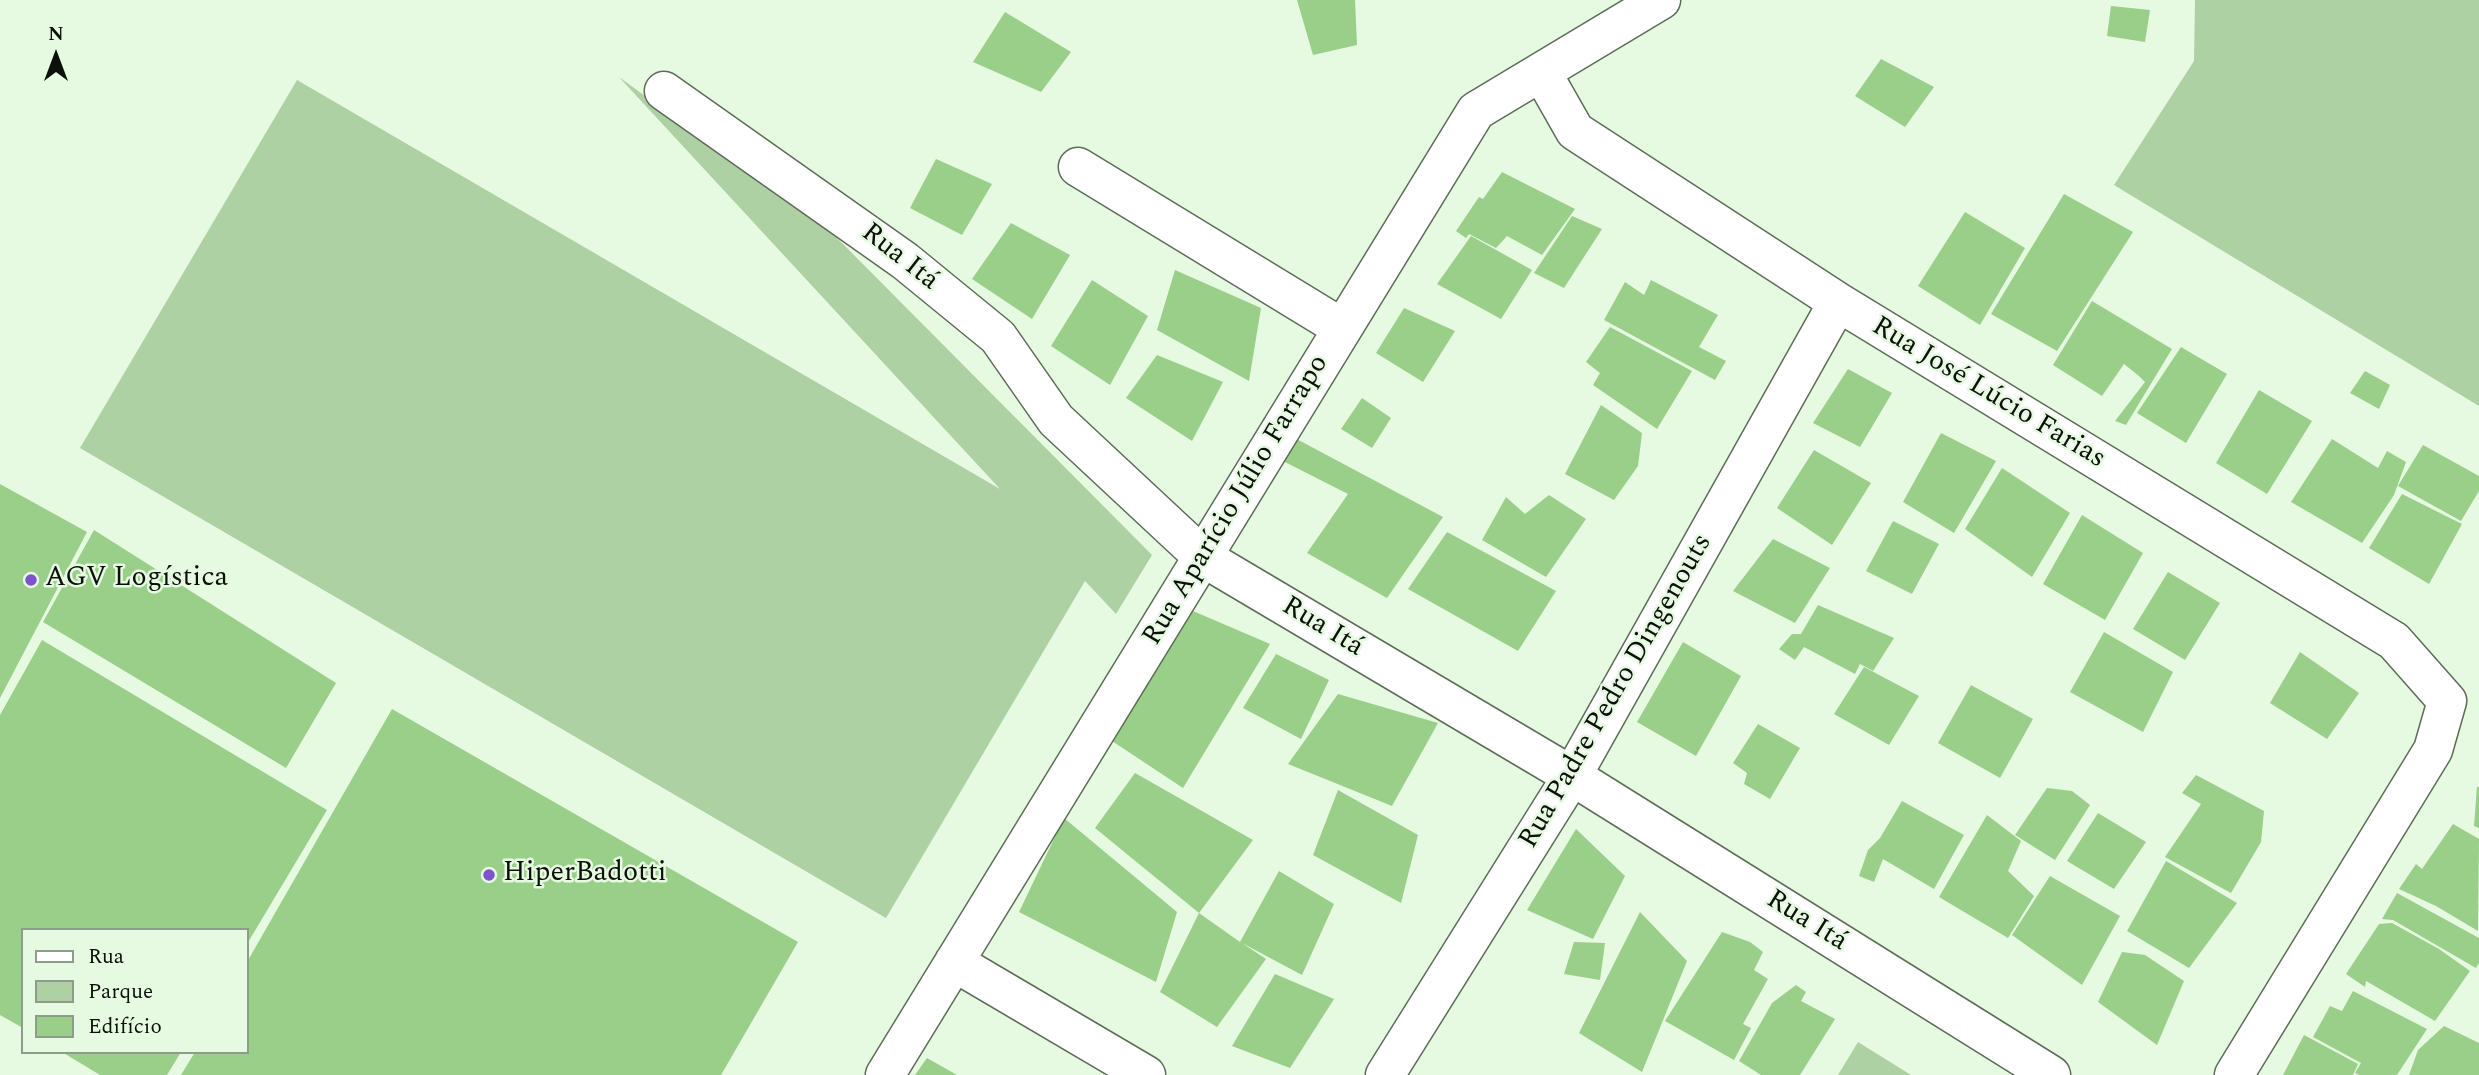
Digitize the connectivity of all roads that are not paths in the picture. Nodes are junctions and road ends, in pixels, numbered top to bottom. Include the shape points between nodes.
1 (1661, 0) edge
2 (1542, 73) junction
3 (664, 91) dead end
4 (1078, 167) dead end
5 (1838, 302) junction
6 (1342, 327) junction
7 (1204, 558) junction
8 (1572, 776) junction
9 (954, 962) junction
10 (885, 1075) edge
11 (1146, 1075) edge
12 (1385, 1075) edge
13 (2051, 1075) edge
14 (2234, 1075) edge

1 - 2 street, Rua Aparício Júlio Farrapo
2 - 5 street, Rua José Lúcio Farias via 1575,131
2 - 6 street, Rua Aparício Júlio Farrapo via 1476,111
3 - 7 street, Rua Itá via 871,236 998,337 1056,420
4 - 6 street
5 - 8 street, Rua Padre Pedro Dingenouts
5 - 14 street, Rua José Lúcio Farias via 2394,641 2447,701 2433,750
6 - 7 street, Rua Aparício Júlio Farrapo
7 - 8 street, Rua Itá
7 - 9 street, Rua Aparício Júlio Farrapo
8 - 12 street, Rua Padre Pedro Dingenouts
8 - 13 street, Rua Itá
9 - 10 street, Rua Aparício Júlio Farrapo
9 - 11 street

